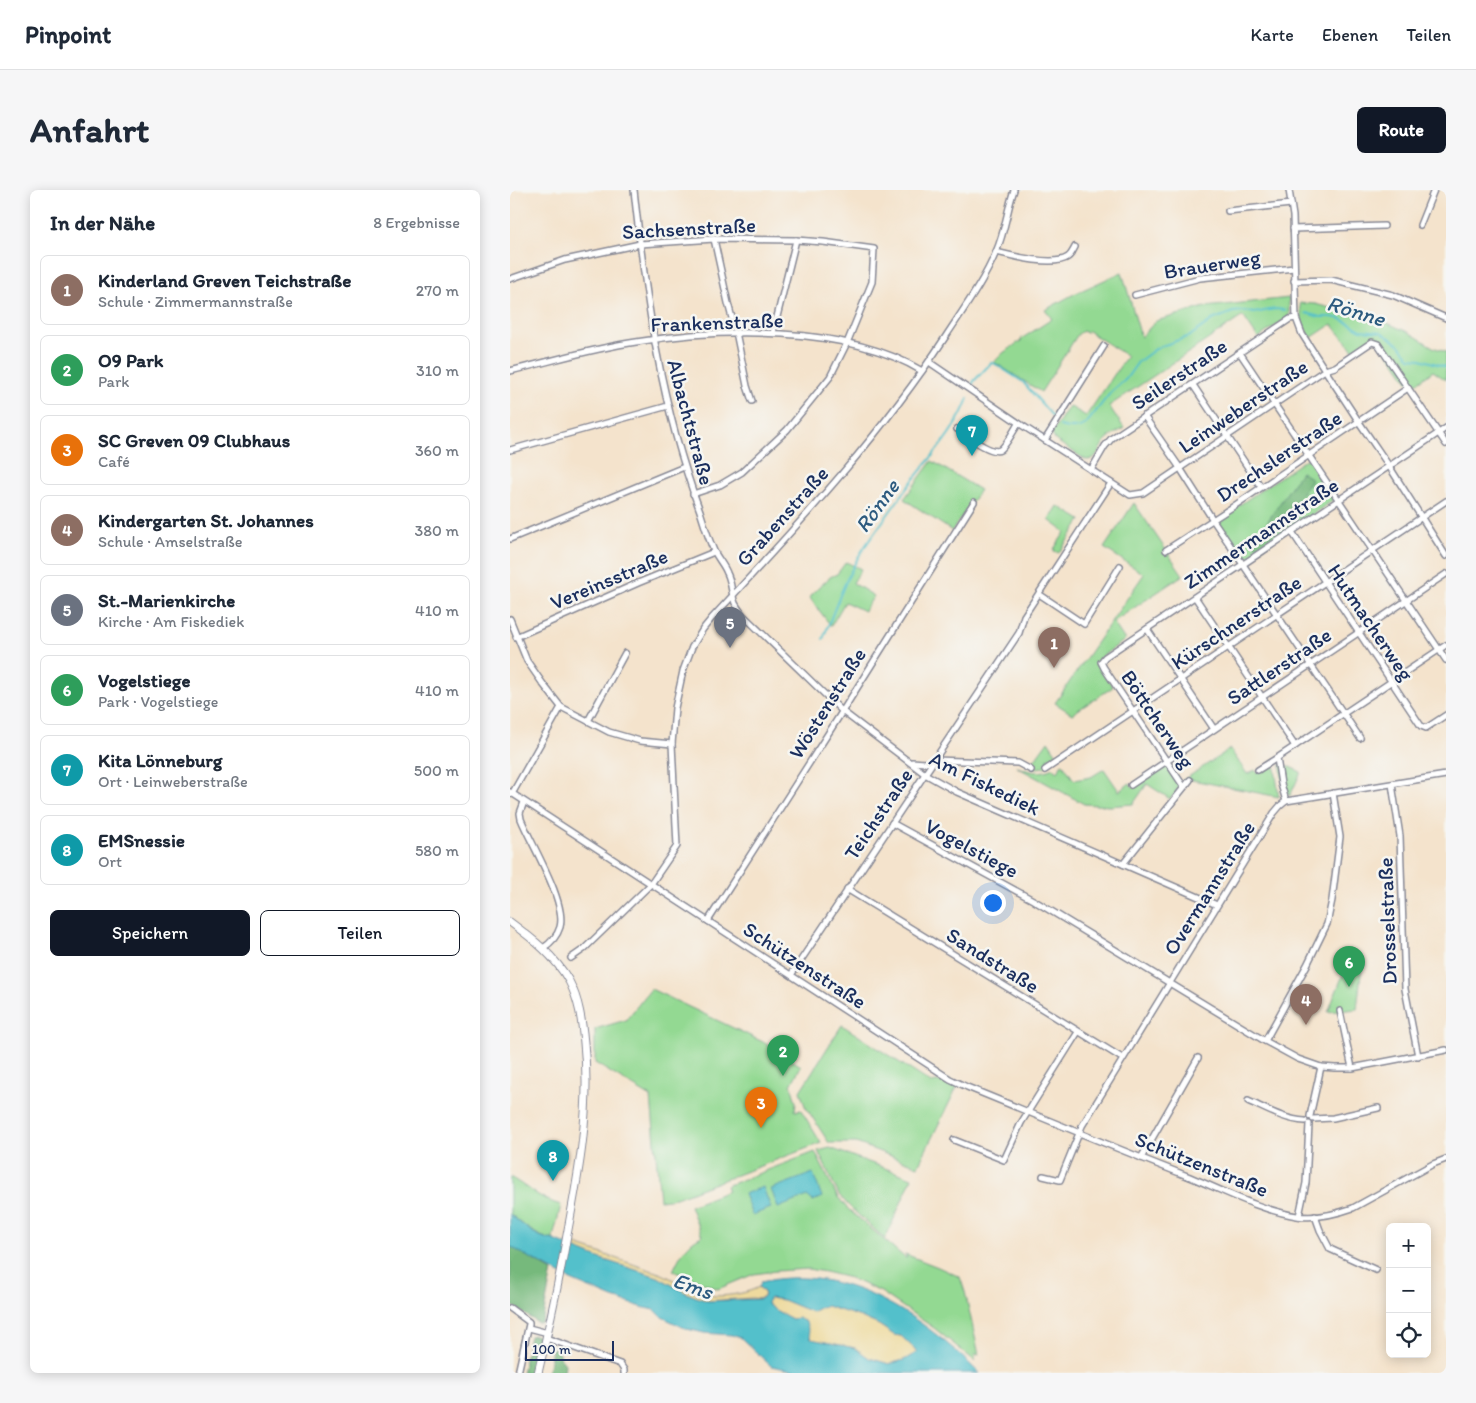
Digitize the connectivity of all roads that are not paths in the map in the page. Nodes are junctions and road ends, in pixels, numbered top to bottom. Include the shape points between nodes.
1 (634, 190) edge
2 (1014, 190) edge
3 (1289, 190) edge
4 (1434, 190) edge
5 (1291, 204) junction
6 (1228, 211) dead end
7 (1420, 225) dead end
8 (1384, 226) dead end
9 (1293, 229) junction
10 (714, 239) junction
11 (796, 240) junction
12 (640, 244) junction
13 (1074, 247) dead end
14 (996, 252) junction
15 (1294, 268) junction
16 (510, 279) edge
17 (1294, 281) junction
18 (1135, 295) dead end
19 (1296, 318) junction
20 (1446, 318) edge
21 (736, 333) junction
22 (773, 333) junction
23 (654, 339) junction
24 (847, 343) junction
25 (1104, 346) dead end
26 (1240, 353) junction
27 (929, 362) junction
28 (1326, 370) junction
29 (510, 371) edge
30 (922, 371) junction
31 (1193, 385) junction
32 (1408, 388) junction
33 (752, 401) dead end
34 (1275, 404) junction
35 (668, 406) junction
36 (1144, 416) junction
37 (1358, 422) junction
38 (1018, 424) junction
39 (1446, 428) edge
40 (957, 429) dead end
41 (1439, 433) junction
42 (1227, 436) junction
43 (1044, 440) junction
44 (1446, 444) edge
45 (510, 450) edge
46 (1309, 455) junction
47 (1389, 466) junction
48 (684, 467) junction
49 (1180, 468) junction
50 (1091, 470) junction
51 (1111, 483) junction
52 (1261, 487) junction
53 (693, 494) junction
54 (1339, 500) junction
55 (1446, 501) edge
56 (974, 502) dead end
57 (1422, 517) junction
58 (1213, 520) junction
59 (1292, 532) junction
60 (510, 539) edge
61 (1166, 550) dead end
62 (1373, 550) junction
63 (714, 552) junction
64 (1446, 556) edge
65 (1243, 564) junction
66 (1120, 566) dead end
67 (1446, 574) edge
68 (1325, 582) junction
69 (1039, 594) junction
70 (733, 595) junction
71 (1195, 597) junction
72 (1406, 600) junction
73 (1277, 614) junction
74 (510, 621) edge
75 (1147, 629) junction
76 (1359, 632) junction
77 (516, 637) junction
78 (1446, 645) edge
79 (1229, 647) junction
80 (1439, 650) junction
81 (625, 653) dead end
82 (1446, 660) edge
83 (1311, 665) junction
84 (1104, 668) joint
85 (1180, 679) junction
86 (1391, 681) junction
87 (1262, 697) junction
88 (561, 707) junction
89 (842, 711) junction
90 (1132, 711) junction
91 (1343, 713) junction
92 (1446, 715) edge
93 (588, 721) junction
94 (1214, 729) junction
95 (1360, 738) dead end
96 (672, 744) junction
97 (1295, 746) junction
98 (1277, 758) junction
99 (934, 760) junction
100 (1167, 761) junction
101 (909, 762) junction
102 (1031, 770) dead end
103 (1045, 770) dead end
104 (1258, 770) dead end
105 (925, 774) junction
106 (1446, 775) edge
107 (1190, 780) dead end
108 (1392, 784) junction
109 (1131, 785) dead end
110 (1184, 787) junction
111 (511, 793) edge
112 (1333, 793) junction
113 (1286, 801) junction
114 (524, 802) junction
115 (892, 824) junction
116 (1123, 864) junction
117 (651, 884) junction
118 (847, 889) junction
119 (1217, 905) junction
120 (708, 921) junction
121 (510, 922) edge
122 (543, 948) junction
123 (571, 958) dead end
124 (791, 975) junction
125 (1169, 984) junction
126 (1340, 1011) dead end
127 (1078, 1032) junction
128 (1265, 1041) junction
129 (1446, 1050) edge
130 (1418, 1056) junction
131 (1122, 1058) junction
132 (1198, 1058) dead end
133 (1321, 1067) junction
134 (1352, 1068) junction
135 (1248, 1101) dead end
136 (1378, 1108) dead end
137 (1028, 1112) junction
138 (1312, 1117) junction
139 (1307, 1122) junction
140 (1079, 1133) junction
141 (954, 1140) dead end
142 (1141, 1158) junction
143 (1446, 1158) edge
144 (1043, 1176) dead end
145 (1299, 1216) junction
146 (1315, 1216) junction
147 (1376, 1270) dead end
148 (510, 1308) edge
149 (529, 1328) junction
150 (547, 1335) junction
151 (518, 1373) edge
152 (538, 1373) edge
153 (624, 1373) edge

1 - 12 street, Albachtstraße
2 - 14 street, Grabenstraße
3 - 5 street, Leinweberstraße
4 - 7 street
5 - 6 street
5 - 9 street, Leinweberstraße
8 - 9 street
9 - 15 street, Leinweberstraße
10 - 11 street, Sachsenstraße
10 - 12 street, Sachsenstraße
10 - 21 street
11 - 22 street
11 - 24 street, Sachsenstraße via 874,250 872,282
12 - 16 street, Sachsenstraße via 566,260
12 - 23 street, Albachtstraße
13 - 14 street via 1072,254 1059,261
14 - 27 street, Grabenstraße via 960,316
15 - 17 street, Leinweberstraße
15 - 18 street, Brauerweg via 1200,278
17 - 19 street, Leinweberstraße
17 - 20 street via 1331,280 1393,295
19 - 26 street, Seilerstraße
19 - 28 street, Leinweberstraße via 1302,334
21 - 22 street, Frankenstraße
21 - 23 street, Frankenstraße
21 - 33 street
22 - 24 street, Frankenstraße
23 - 29 street, Frankenstraße
23 - 35 street, Albachtstraße
24 - 30 street, Frankenstraße via 879,351
24 - 53 street via 830,377 787,430 742,472 720,485
25 - 43 street
26 - 31 street, Seilerstraße
26 - 34 street
27 - 30 street, Grabenstraße
27 - 38 street, Leinweberstraße
28 - 32 street via 1372,342 1378,344
28 - 34 street, Leinweberstraße
28 - 37 street
30 - 70 street, Grabenstraße via 880,429
31 - 36 street, Seilerstraße
31 - 42 street
32 - 37 street, Drechslerstraße
32 - 41 street
34 - 42 street, Leinweberstraße
34 - 46 street
35 - 45 street
35 - 48 street, Albachtstraße
36 - 49 street
36 - 50 street, Seilerstraße via 1112,438
37 - 46 street, Drechslerstraße
37 - 47 street
38 - 40 street via 999,451 989,449
38 - 43 street, Leinweberstraße
39 - 41 street, Zimmermannstraße
41 - 44 street
41 - 47 street, Zimmermannstraße
42 - 49 street, Leinweberstraße
42 - 52 street
43 - 50 street, Leinweberstraße
46 - 52 street, Drechslerstraße
46 - 54 street
47 - 54 street, Zimmermannstraße
47 - 57 street
48 - 53 street, Albachtstraße
48 - 60 street
49 - 51 street, Leinweberstraße via 1143,493 1130,495
49 - 58 street
50 - 51 street, Leinweberstraße
51 - 69 street, Teichstraße
52 - 58 street, Drechslerstraße
53 - 63 street, Albachtstraße
54 - 59 street, Zimmermannstraße
54 - 62 street
55 - 57 street, Kürschnerstraße
56 - 89 street, Wöstenstraße
57 - 62 street, Kürschnerstraße
57 - 64 street
58 - 61 street, Drechslerstraße
58 - 65 street
59 - 65 street, Zimmermannstraße
59 - 68 street, Hutmacherweg
62 - 68 street, Kürschnerstraße
62 - 72 street
63 - 70 street, Albachtstraße via 727,572
63 - 77 street, Vereinsstraße
65 - 71 street, Zimmermannstraße
65 - 73 street
66 - 69 street via 1084,624
67 - 72 street, Sattlerstraße
68 - 73 street, Kürschnerstraße
68 - 76 street, Hutmacherweg
69 - 99 street, Teichstraße via 1024,616 1019,633
70 - 89 street, Am Fiskediek via 743,615
70 - 96 street, Grabenstraße via 703,629 692,647 677,696
71 - 75 street, Zimmermannstraße
71 - 79 street
72 - 76 street, Sattlerstraße
72 - 80 street
73 - 79 street, Kürschnerstraße
73 - 83 street
74 - 77 street
75 - 84 street, Zimmermannstraße via 1105,657 1101,662
75 - 85 street
76 - 83 street, Sattlerstraße
76 - 86 street, Hutmacherweg
77 - 88 street via 527,661
78 - 80 street
79 - 85 street, Kürschnerstraße
79 - 87 street
80 - 82 street
80 - 86 street
81 - 93 street
83 - 87 street, Sattlerstraße
83 - 91 street
84 - 90 street, Böttcherweg
85 - 90 street, Kürschnerstraße
85 - 94 street
86 - 91 street
86 - 92 street, Hutmacherweg via 1421,726 1426,728
87 - 94 street, Sattlerstraße
87 - 97 street
88 - 93 street
88 - 111 street
89 - 101 street, Am Fiskediek
89 - 120 street, Wöstenstraße
90 - 100 street, Böttcherweg
90 - 103 street, Kürschnerstraße
91 - 95 street
91 - 97 street
93 - 96 street via 609,732 640,741
94 - 100 street, Sattlerstraße
96 - 117 street, Grabenstraße via 677,846
97 - 98 street
98 - 104 street
98 - 113 street
99 - 101 street
99 - 102 street via 1018,763
99 - 105 street, Teichstraße
100 - 109 street, Sattlerstraße
100 - 110 street, Böttcherweg
101 - 105 street, Am Fiskediek
105 - 115 street, Teichstraße
105 - 116 street, Am Fiskediek via 957,792
106 - 108 street
107 - 110 street
108 - 112 street
108 - 130 street, Drosselstraße via 1400,836 1405,989
110 - 116 street
111 - 114 street, Schützenstraße
112 - 113 street
112 - 128 street via 1340,837 1327,924
113 - 119 street, Overmannstraße via 1274,813
114 - 117 street, Schützenstraße
114 - 122 street via 521,819 551,883 561,922 552,942
115 - 118 street, Teichstraße
115 - 125 street, Vogelstiege via 1033,900
116 - 119 street, Am Fiskediek
117 - 120 street, Schützenstraße
117 - 123 street, Grabenstraße
118 - 124 street, Teichstraße
118 - 127 street, Sandstraße
119 - 125 street, Overmannstraße
120 - 124 street, Schützenstraße
121 - 122 main road
122 - 150 main road via 557,963 574,992 581,1014 587,1083 574,1202
124 - 137 street, Schützenstraße via 950,1079
125 - 128 street, Vogelstiege
125 - 131 street, Overmannstraße
126 - 134 street
127 - 131 street, Sandstraße
127 - 137 street
128 - 133 street, Vogelstiege
129 - 130 street, Vogelstiege
130 - 134 street, Vogelstiege
131 - 140 street, Overmannstraße
132 - 142 street
133 - 134 street, Vogelstiege
133 - 138 street
135 - 139 street via 1288,1118
136 - 138 street via 1332,1118
137 - 140 street, Schützenstraße
137 - 141 street via 1004,1160
138 - 139 street via 1313,1123
139 - 145 street via 1306,1184
140 - 142 street, Schützenstraße
140 - 144 street via 1060,1180
142 - 145 street, Schützenstraße via 1265,1207
143 - 146 street, Schützenstraße via 1353,1208
145 - 146 street, Schützenstraße
146 - 147 street via 1330,1249
148 - 149 street via 529,1322
149 - 150 street
149 - 151 street
150 - 152 main road
150 - 153 street via 620,1364

